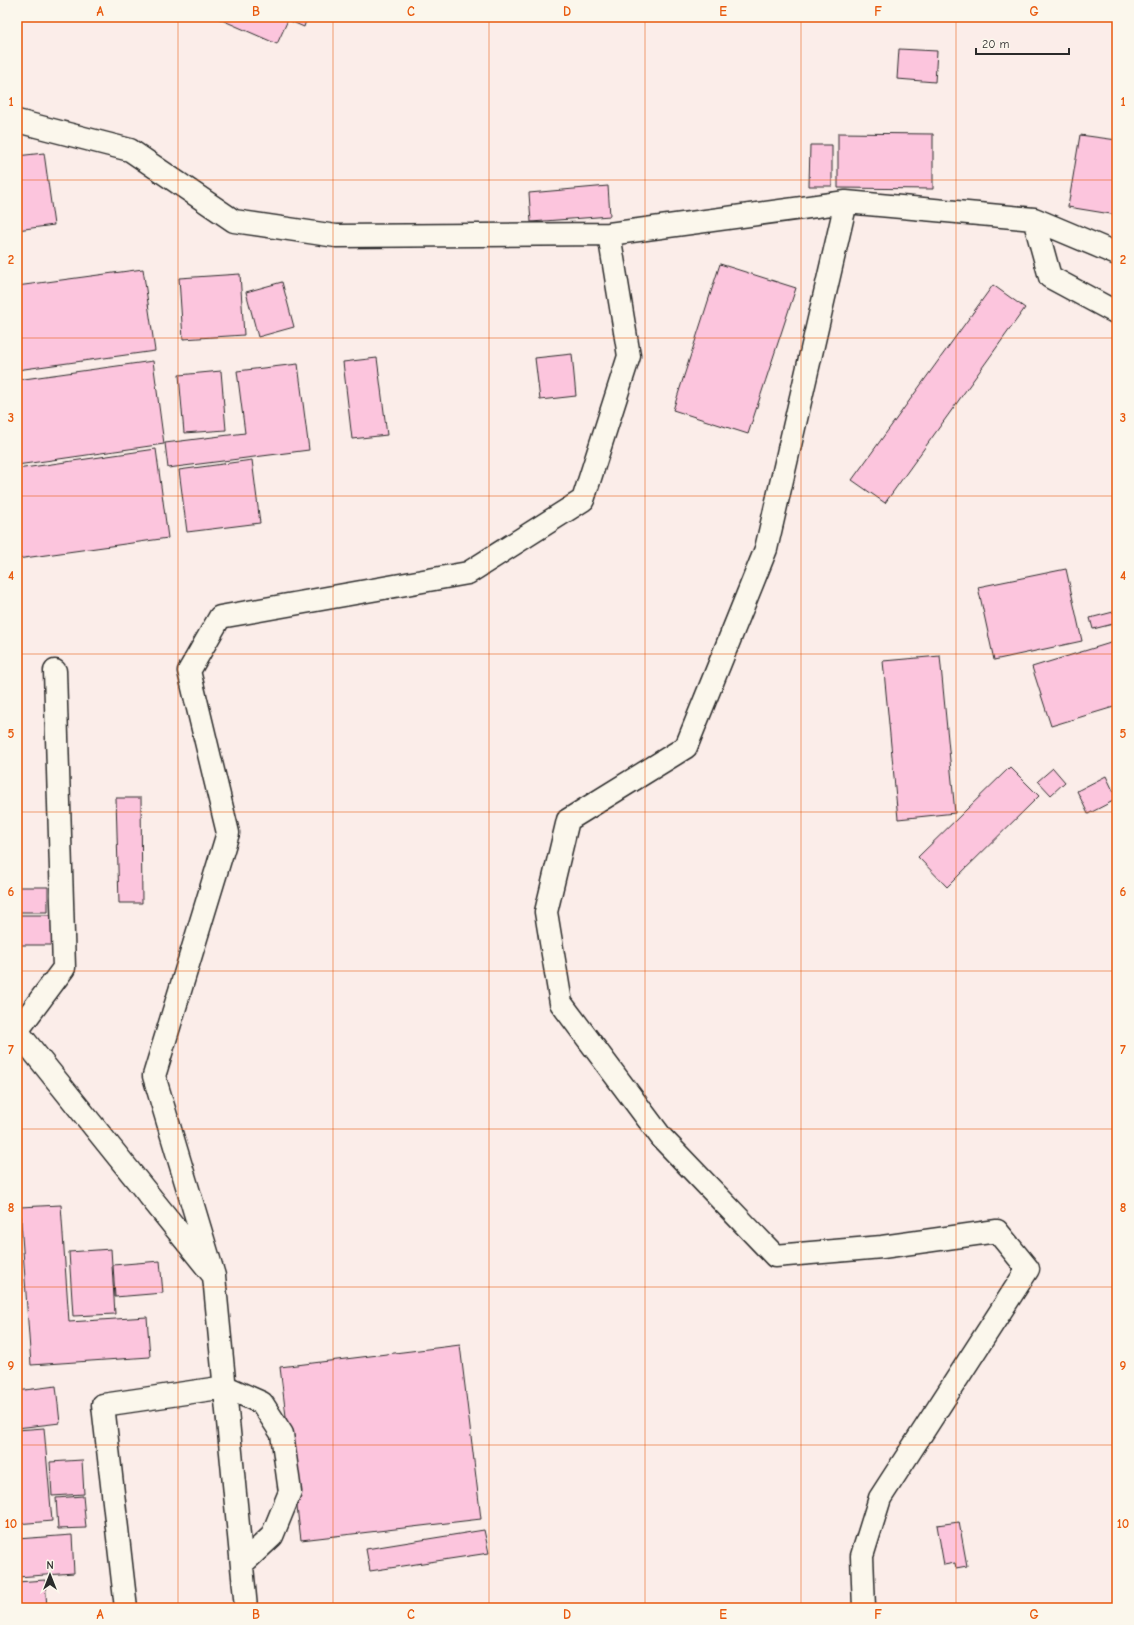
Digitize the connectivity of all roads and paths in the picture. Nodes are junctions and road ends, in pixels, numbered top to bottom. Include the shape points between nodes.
1 (17, 121) edge
2 (846, 202) junction
3 (1034, 219) junction
4 (609, 234) junction
5 (1117, 254) edge
6 (1117, 313) edge
7 (55, 671) dead end
8 (17, 1031) edge
9 (214, 1276) junction
10 (226, 1387) junction
11 (242, 1564) junction
12 (126, 1608) edge
13 (246, 1608) edge
14 (864, 1608) edge

1 - 4 street via 130,150 234,221 336,236
2 - 3 street
2 - 4 street
2 - 14 street via 766,549 686,747 568,820 546,912 561,1003 662,1138 775,1256 882,1247 997,1231 1028,1269 880,1498 862,1556
3 - 5 street
3 - 6 street via 1050,277
4 - 9 street via 629,356 583,500 468,573 220,617 189,671 228,833 154,1076
7 - 8 street via 64,968
8 - 9 street
9 - 10 street
10 - 11 street
10 - 11 street via 262,1403 282,1434 290,1492 272,1536
10 - 12 street via 103,1405
11 - 13 street

